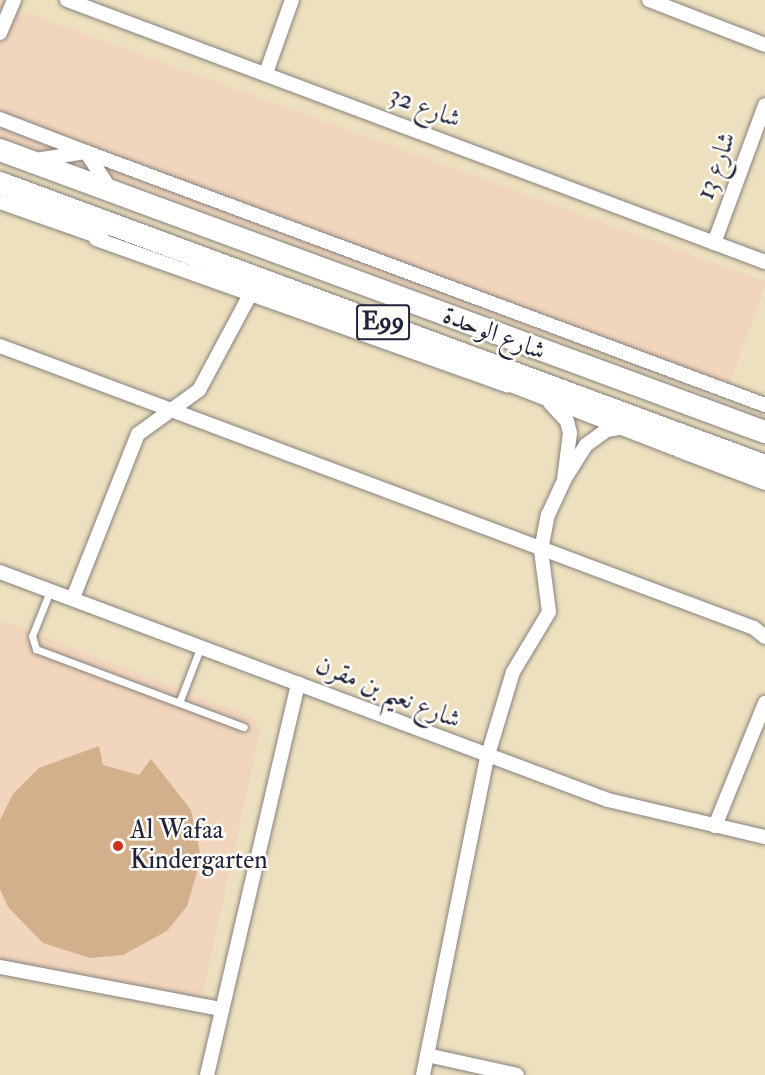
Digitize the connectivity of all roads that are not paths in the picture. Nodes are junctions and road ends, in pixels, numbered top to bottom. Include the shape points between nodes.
1 (14, 0) edge
2 (68, 0) edge
3 (292, 0) edge
4 (648, 0) edge
5 (0, 33) edge
6 (765, 45) edge
7 (266, 73) junction
8 (765, 105) edge
9 (0, 119) edge
10 (0, 150) edge
11 (86, 152) junction
12 (29, 162) junction
13 (0, 183) edge
14 (110, 189) junction
15 (0, 202) edge
16 (190, 218) junction
17 (151, 236) junction
18 (96, 238) junction
19 (714, 243) junction
20 (765, 262) edge
21 (250, 296) junction
22 (0, 346) edge
23 (474, 356) junction
24 (508, 386) junction
25 (547, 399) junction
26 (765, 405) edge
27 (170, 408) junction
28 (623, 430) junction
29 (765, 432) edge
30 (708, 445) junction
31 (674, 448) junction
32 (765, 466) edge
33 (564, 480) junction
34 (765, 483) edge
35 (541, 550) junction
36 (0, 572) edge
37 (50, 590) junction
38 (73, 598) junction
39 (765, 637) edge
40 (201, 646) junction
41 (298, 683) junction
42 (179, 703) junction
43 (765, 703) edge
44 (244, 727) dead end
45 (487, 758) junction
46 (715, 826) junction
47 (765, 837) edge
48 (0, 967) edge
49 (221, 1009) junction
50 (427, 1055) junction
51 (207, 1075) edge
52 (423, 1075) edge
53 (517, 1075) edge

1 - 5 street
2 - 7 street, شارع 32
3 - 7 street
4 - 6 street
7 - 19 street, شارع 32
8 - 19 street, شارع 13
9 - 11 street
10 - 12 main road, شارع الوحدة / E99
11 - 12 street
11 - 14 street
11 - 26 street
12 - 14 main road, شارع الوحدة / E99
13 - 17 main road, شارع الوحدة / E99
14 - 16 main road, شارع الوحدة / E99
15 - 18 street
16 - 17 main road via 211,234 208,245
16 - 29 main road, شارع الوحدة / E99
17 - 18 street
17 - 23 main road, شارع الوحدة / E99
18 - 21 street
19 - 20 street, شارع 32
21 - 24 street
21 - 27 street via 209,376 199,390
22 - 27 street
23 - 24 street
23 - 30 main road, شارع الوحدة / E99
24 - 25 street
25 - 28 street
25 - 33 street via 567,421 570,433
27 - 35 street
27 - 38 street via 138,434 129,450
28 - 31 street
28 - 33 street via 598,435
30 - 31 street
30 - 32 main road, شارع الوحدة / E99
31 - 34 street
33 - 35 street via 548,515
35 - 39 street via 754,628
35 - 45 street via 549,612 513,672
36 - 37 street, شارع نعيم بن مقرن
37 - 38 street, شارع نعيم بن مقرن
37 - 42 lane via 32,636 36,650
38 - 40 street, شارع نعيم بن مقرن
40 - 41 street, شارع نعيم بن مقرن
40 - 42 lane
41 - 45 street, شارع نعيم بن مقرن
41 - 49 street
42 - 44 lane
43 - 46 street
45 - 46 street, شارع نعيم بن مقرن via 608,800
45 - 50 street
46 - 47 street, شارع نعيم بن مقرن
48 - 49 street
49 - 51 street
50 - 52 street
50 - 53 street

